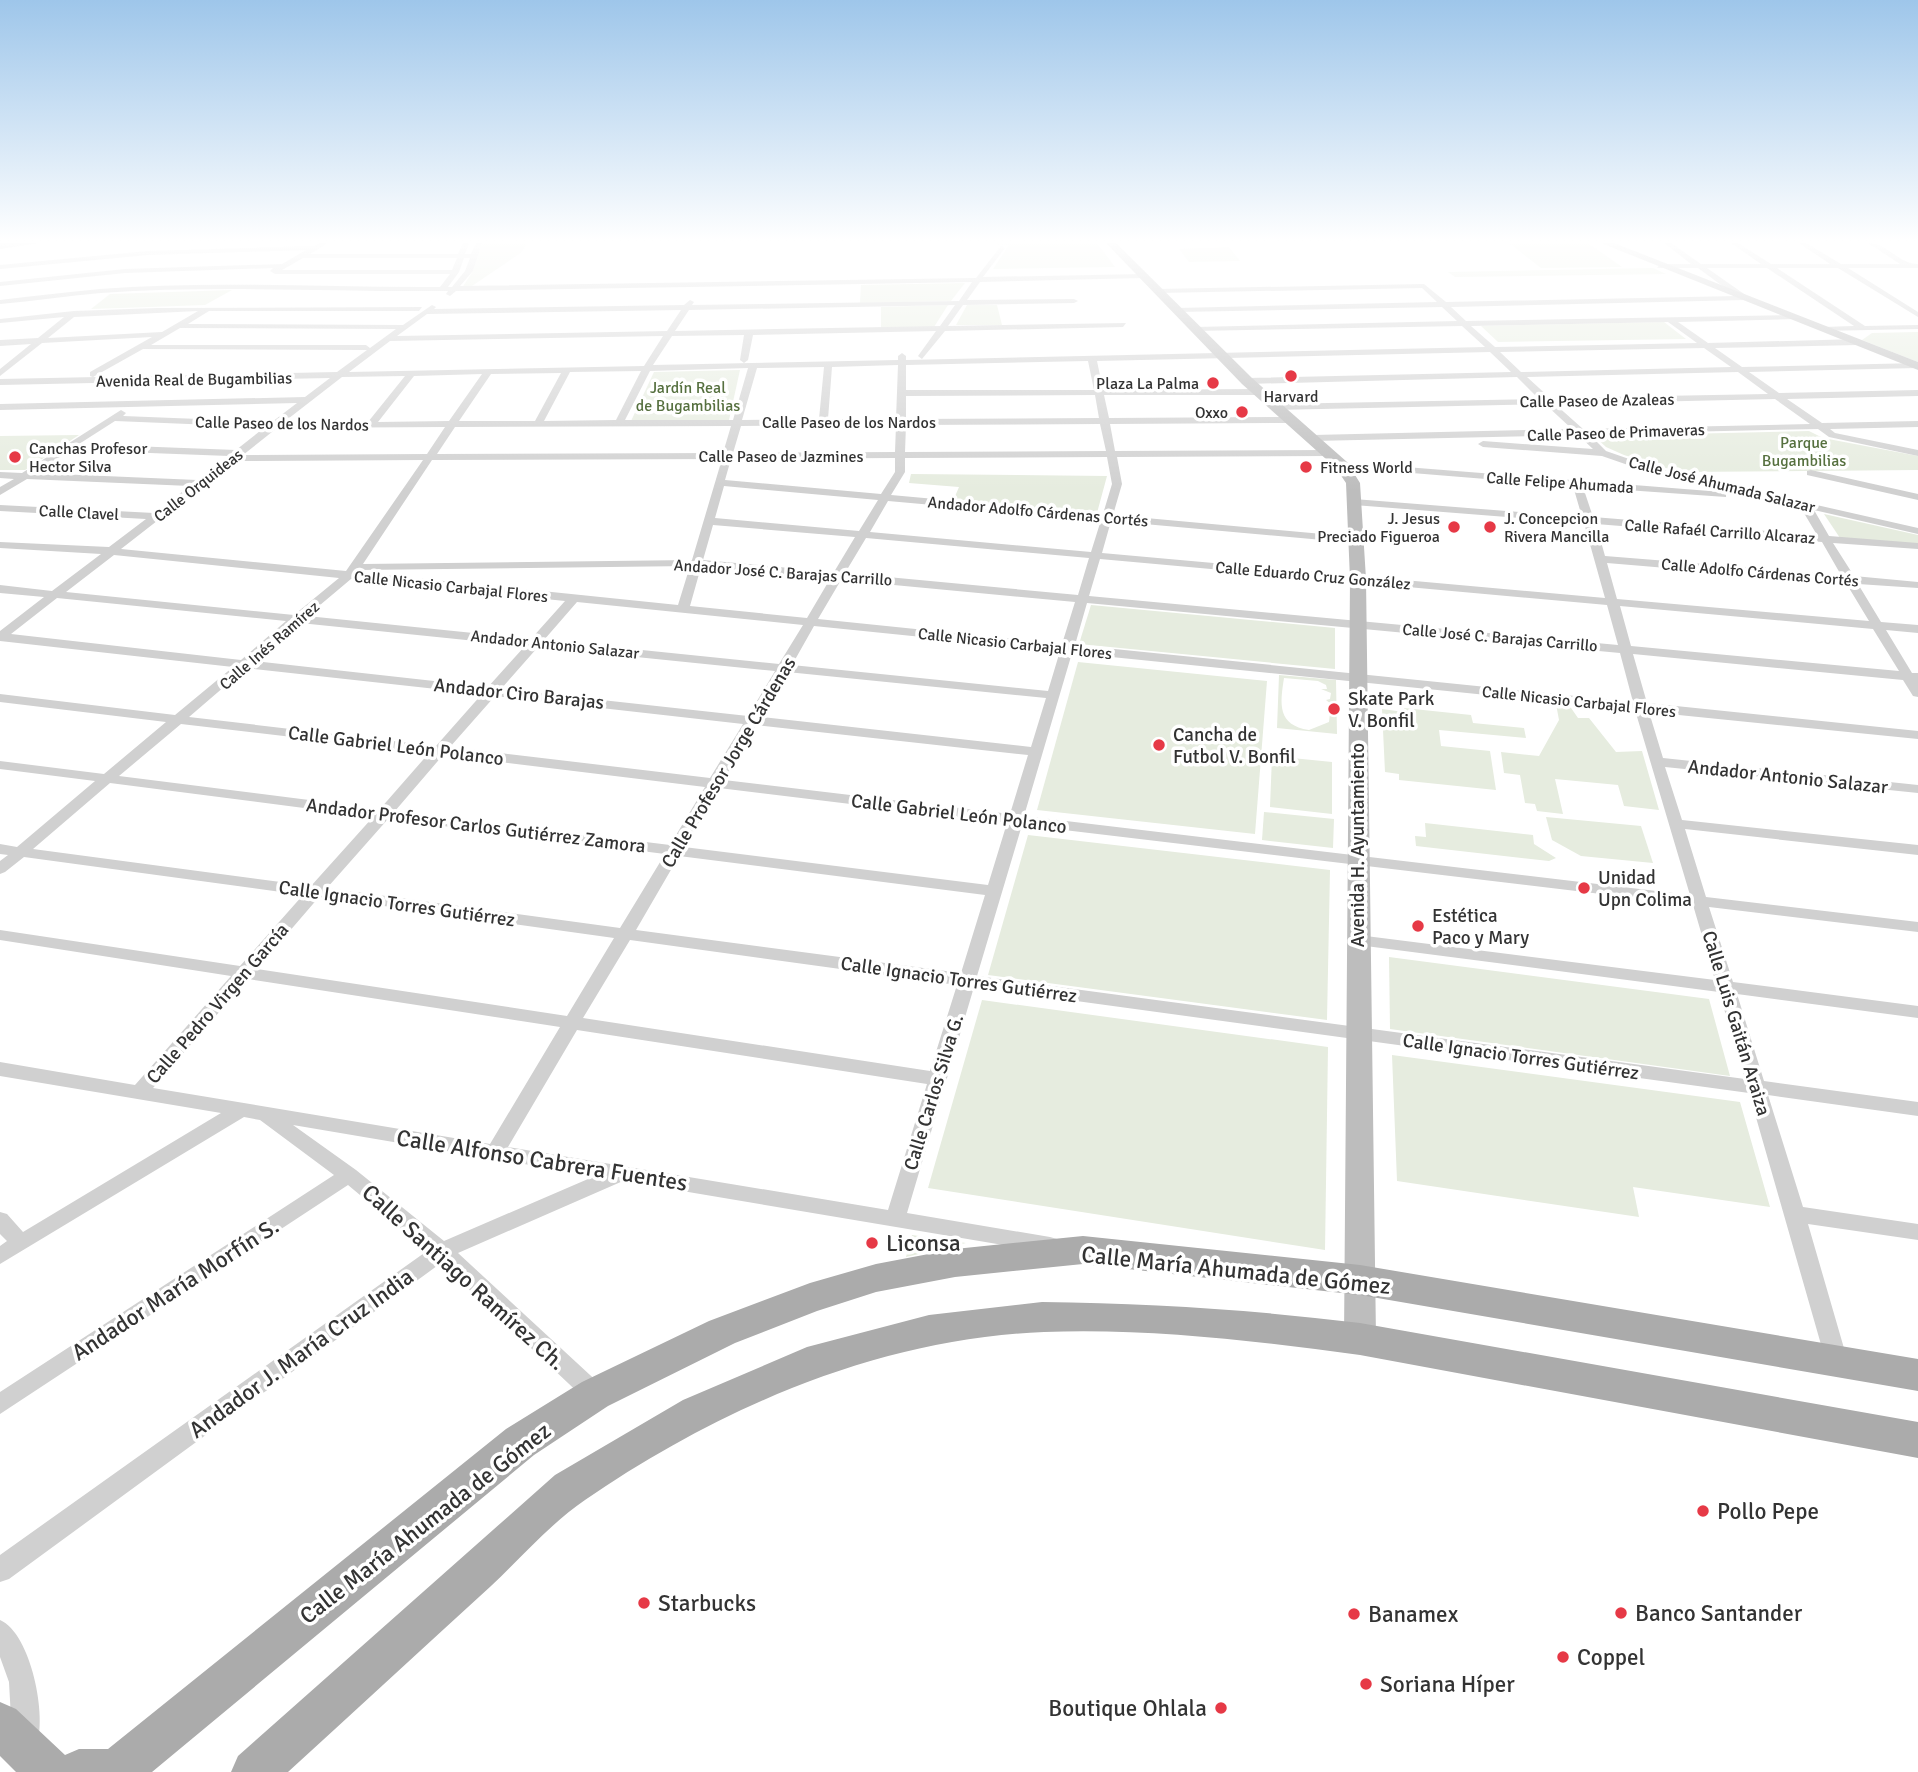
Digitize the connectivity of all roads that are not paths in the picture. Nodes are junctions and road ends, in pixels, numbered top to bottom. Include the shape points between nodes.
1 (59, 326) edge
2 (179, 326) joint
3 (675, 326) edge
4 (1081, 326) edge
5 (1192, 326) edge
6 (1336, 326) junction
7 (1349, 326) edge
8 (1467, 326) edge
9 (1678, 326) edge
10 (1814, 326) edge
11 (1860, 326) edge
12 (393, 327) junction
13 (405, 327) joint
14 (1918, 327) edge
15 (941, 328) junction
16 (1863, 328) junction
17 (1195, 329) junction
18 (1823, 329) junction
19 (749, 332) junction
20 (164, 333) junction
21 (670, 333) junction
22 (1345, 337) dead end
23 (1844, 337) junction
24 (43, 339) junction
25 (389, 339) junction
26 (1858, 342) junction
27 (0, 343) edge
28 (1702, 343) junction
29 (143, 347) junction
30 (1490, 347) junction
31 (366, 348) junction
32 (1219, 353) junction
33 (922, 356) junction
34 (1092, 359) junction
35 (902, 360) junction
36 (748, 363) junction
37 (828, 365) junction
38 (1918, 365) edge
39 (649, 366) junction
40 (1903, 366) junction
41 (1739, 369) junction
42 (566, 371) junction
43 (1918, 371) edge
44 (183, 373) junction
45 (337, 373) junction
46 (487, 373) junction
47 (0, 374) edge
48 (93, 374) junction
49 (1519, 374) junction
50 (410, 375) junction
51 (173, 380) junction
52 (0, 382) edge
53 (1252, 386) junction
54 (1098, 392) junction
55 (902, 393) junction
56 (1918, 393) edge
57 (1777, 396) junction
58 (308, 400) junction
59 (1547, 401) junction
60 (134, 404) junction
61 (0, 407) edge
62 (1283, 414) junction
63 (112, 418) junction
64 (1105, 421) junction
65 (901, 422) junction
66 (736, 423) junction
67 (823, 423) junction
68 (452, 424) junction
69 (538, 424) junction
70 (619, 424) junction
71 (1918, 424) edge
72 (275, 425) junction
73 (370, 425) junction
74 (1819, 426) junction
75 (1581, 432) junction
76 (1313, 438) junction
77 (1400, 439) junction
78 (70, 447) junction
79 (1603, 453) junction
80 (1918, 453) edge
81 (1113, 454) junction
82 (236, 455) junction
83 (901, 455) junction
84 (727, 456) junction
85 (430, 457) junction
86 (1336, 459) junction
87 (28, 474) junction
88 (1811, 474) dead end
89 (0, 475) edge
90 (201, 482) junction
91 (719, 483) junction
92 (1577, 483) junction
93 (0, 492) edge
94 (1918, 497) edge
95 (885, 498) junction
96 (1777, 499) junction
97 (1353, 502) junction
98 (1805, 505) junction
99 (0, 508) edge
100 (158, 516) junction
101 (1107, 518) junction
102 (708, 521) junction
103 (1589, 521) junction
104 (1918, 531) edge
105 (863, 535) junction
106 (1825, 539) junction
107 (1356, 540) junction
108 (0, 545) edge
109 (1918, 546) edge
110 (112, 551) junction
111 (1096, 556) junction
112 (1602, 559) junction
113 (696, 563) junction
114 (352, 571) junction
115 (839, 575) junction
116 (1358, 579) junction
117 (1850, 580) junction
118 (1918, 586) edge
119 (0, 589) edge
120 (57, 593) junction
121 (1083, 597) junction
122 (574, 598) junction
123 (1613, 602) junction
124 (683, 609) junction
125 (302, 617) junction
126 (811, 622) junction
127 (1357, 624) junction
128 (1877, 626) junction
129 (1918, 629) edge
130 (0, 637) edge
131 (535, 642) junction
132 (1068, 649) junction
133 (1625, 649) junction
134 (249, 663) junction
135 (785, 667) junction
136 (1913, 677) edge
137 (1356, 678) junction
138 (491, 690) junction
139 (1918, 693) edge
140 (1053, 695) junction
141 (0, 698) edge
142 (1642, 707) junction
143 (180, 720) junction
144 (753, 720) junction
145 (1918, 735) edge
146 (439, 751) junction
147 (1036, 752) junction
148 (1657, 762) junction
149 (0, 765) edge
150 (110, 779) junction
151 (715, 783) junction
152 (1918, 789) edge
153 (381, 813) junction
154 (1016, 819) junction
155 (1677, 824) junction
156 (0, 849) edge
157 (675, 850) junction
158 (1918, 850) edge
159 (20, 852) junction
160 (1357, 860) junction
161 (0, 869) edge
162 (994, 891) junction
163 (315, 892) junction
164 (1701, 901) junction
165 (1918, 927) edge
166 (625, 934) junction
167 (0, 935) edge
168 (1358, 940) junction
169 (242, 974) junction
170 (967, 981) junction
171 (1726, 988) junction
172 (1918, 1012) edge
173 (572, 1024) junction
174 (1357, 1033) junction
175 (0, 1069) edge
176 (938, 1079) junction
177 (1756, 1087) junction
178 (139, 1093) junction
179 (241, 1110) junction
180 (1918, 1110) edge
181 (263, 1113) junction
182 (495, 1152) junction
183 (622, 1173) junction
184 (349, 1175) junction
185 (1796, 1214) junction
186 (895, 1219) junction
187 (0, 1220) edge
188 (1918, 1232) edge
189 (21, 1243) junction
190 (1083, 1250) junction
191 (442, 1251) junction
192 (0, 1256) edge
193 (1360, 1280) junction
194 (1360, 1339) junction
195 (1837, 1362) junction
196 (1918, 1375) edge
197 (595, 1394) junction
198 (0, 1404) edge
199 (1918, 1440) edge
200 (0, 1570) edge
201 (0, 1633) edge
202 (323, 1710) junction
203 (25, 1748) edge
204 (79, 1772) edge
205 (116, 1772) edge
206 (254, 1772) edge
207 (270, 1772) edge

1 - 24 street
2 - 12 street
2 - 20 street
3 - 21 street
4 - 15 street
5 - 17 street, Avenida H. Ayuntamiento
6 - 7 street
6 - 17 street
6 - 22 street
8 - 30 street, Calle José Ahumada Salazar
9 - 28 street
10 - 18 street
11 - 16 street
12 - 13 street
12 - 31 street, Calle Orquideas
13 - 25 street, Calle Orquideas
14 - 16 street
15 - 19 street
15 - 33 street
16 - 18 street
17 - 32 street, Avenida H. Ayuntamiento
18 - 23 street
19 - 21 street
19 - 36 street
20 - 24 street
20 - 29 street
21 - 25 street
21 - 39 street
23 - 26 street
23 - 28 street, Avenida Real de Bugambilias
24 - 27 street
24 - 47 street
25 - 45 street, Calle Orquideas
26 - 28 street, Avenida Real de Bugambilias
26 - 38 street
28 - 30 street, Avenida Real de Bugambilias
28 - 41 street
29 - 31 street
29 - 48 street
30 - 32 street, Avenida Real de Bugambilias
30 - 49 street, Calle José Ahumada Salazar
31 - 45 street, Calle Orquideas
32 - 33 street, Avenida Real de Bugambilias
32 - 34 street, Avenida Real de Bugambilias
32 - 53 street, Avenida H. Ayuntamiento
33 - 35 street, Avenida Real de Bugambilias
34 - 35 street, Avenida Real de Bugambilias
34 - 54 street, Calle Carlos Silva G.
35 - 36 street, Avenida Real de Bugambilias
35 - 37 street, Avenida Real de Bugambilias
35 - 55 street, Calle Profesor Jorge Cárdenas
36 - 37 street, Avenida Real de Bugambilias
36 - 39 street, Avenida Real de Bugambilias
36 - 66 street
37 - 67 street
38 - 40 street
39 - 42 street, Avenida Real de Bugambilias
39 - 45 street, Avenida Real de Bugambilias
39 - 70 street
40 - 41 street
40 - 43 street
41 - 49 street
41 - 57 street
42 - 46 street, Avenida Real de Bugambilias
42 - 69 street
44 - 45 street, Avenida Real de Bugambilias
44 - 48 street, Avenida Real de Bugambilias
44 - 51 street
45 - 50 street, Avenida Real de Bugambilias
45 - 51 street, Avenida Real de Bugambilias
45 - 58 street, Calle Orquideas
46 - 50 street, Avenida Real de Bugambilias
46 - 68 street, Calle Inés Ramírez
47 - 48 street, Avenida Real de Bugambilias
49 - 53 street
49 - 59 street, Calle José Ahumada Salazar
50 - 73 street
51 - 52 street, Avenida Real de Bugambilias
51 - 60 street
53 - 54 street
53 - 62 street, Avenida H. Ayuntamiento
54 - 55 street
54 - 64 street, Calle Carlos Silva G.
55 - 65 street, Calle Profesor Jorge Cárdenas
56 - 57 street, Calle Paseo de Azaleas
57 - 59 street, Calle Paseo de Azaleas
57 - 74 street
58 - 60 street
58 - 72 street, Calle Orquideas
59 - 62 street, Calle Paseo de Azaleas
59 - 75 street, Calle José Ahumada Salazar
60 - 61 street
60 - 63 street
62 - 64 street, Calle Paseo de los Nardos
62 - 76 street, Avenida H. Ayuntamiento
63 - 72 street, Calle Paseo de los Nardos
63 - 78 street
64 - 65 street, Calle Paseo de los Nardos
64 - 81 street, Calle Carlos Silva G.
65 - 67 street, Calle Paseo de los Nardos
65 - 83 street, Calle Profesor Jorge Cárdenas
66 - 67 street, Calle Paseo de los Nardos
66 - 70 street, Calle Paseo de los Nardos
66 - 84 street
68 - 69 street, Calle Paseo de los Nardos
68 - 73 street, Calle Paseo de los Nardos
68 - 85 street, Calle Inés Ramírez
69 - 70 street, Calle Paseo de los Nardos
71 - 74 street, Calle Paseo de Primaveras
72 - 73 street, Calle Paseo de los Nardos
72 - 82 street, Calle Orquideas
74 - 75 street, Calle Paseo de Primaveras
74 - 80 street via 1832,435
75 - 77 street, Calle Paseo de Primaveras
75 - 79 street, Calle José Ahumada Salazar
76 - 77 street, Calle Paseo de Primaveras
76 - 86 street, Avenida H. Ayuntamiento
77 - 79 street
78 - 82 street, Calle Paseo de Jazmines
78 - 87 street
79 - 96 street, Calle José Ahumada Salazar via 1655,471
81 - 83 street, Calle Paseo de Jazmines
81 - 86 street, Calle Paseo de Jazmines
81 - 101 street, Calle Carlos Silva G. via 1117,484
82 - 85 street, Calle Paseo de Jazmines
82 - 90 street, Calle Orquideas
83 - 84 street, Calle Paseo de Jazmines
83 - 95 street, Calle Profesor Jorge Cárdenas via 900,472
84 - 85 street, Calle Paseo de Jazmines
84 - 91 street
85 - 114 street, Calle Inés Ramírez
86 - 92 street, Calle Felipe Ahumada
86 - 97 street, Avenida H. Ayuntamiento via 1353,483
87 - 89 street
87 - 90 street
87 - 93 street
88 - 94 street
90 - 100 street, Calle Orquideas
91 - 95 street, Andador Adolfo Cárdenas Cortés
91 - 102 street
92 - 96 street, Calle Felipe Ahumada
92 - 103 street, Calle Luis Gaitán Araiza
95 - 101 street, Andador Adolfo Cárdenas Cortés
95 - 105 street, Calle Profesor Jorge Cárdenas
96 - 98 street, Calle José Ahumada Salazar
97 - 103 street, Calle Rafaél Carrillo Alcaraz
97 - 107 street, Avenida H. Ayuntamiento
98 - 104 street, Calle José Ahumada Salazar
98 - 106 street
99 - 100 street, Calle Clavel
100 - 110 street, Calle Orquideas
101 - 107 street, Andador Adolfo Cárdenas Cortés
101 - 111 street, Calle Carlos Silva G.
102 - 105 street, Calle Eduardo Cruz González
102 - 113 street
103 - 106 street, Calle Rafaél Carrillo Alcaraz
103 - 112 street, Calle Luis Gaitán Araiza
105 - 111 street, Calle Eduardo Cruz González
105 - 115 street, Calle Profesor Jorge Cárdenas
106 - 109 street, Calle Rafaél Carrillo Alcaraz
106 - 117 street
107 - 116 street, Avenida H. Ayuntamiento
108 - 110 street, Calle Nicasio Carbajal Flores
110 - 114 street, Calle Nicasio Carbajal Flores
110 - 120 street, Calle Orquideas
111 - 116 street, Calle Eduardo Cruz González
111 - 121 street, Calle Carlos Silva G.
112 - 117 street, Calle Adolfo Cárdenas Cortés
112 - 123 street, Calle Luis Gaitán Araiza
113 - 114 street, Andador José C. Barajas Carrillo
113 - 115 street, Andador José C. Barajas Carrillo
113 - 124 street
114 - 122 street, Calle Nicasio Carbajal Flores
114 - 125 street, Calle Inés Ramírez
115 - 121 street, Andador José C. Barajas Carrillo
115 - 126 street, Calle Profesor Jorge Cárdenas
116 - 123 street, Calle Eduardo Cruz González
116 - 127 street, Avenida H. Ayuntamiento
117 - 118 street, Calle Adolfo Cárdenas Cortés
117 - 128 street
119 - 120 street, Andador Antonio Salazar
120 - 125 street, Andador Antonio Salazar
120 - 130 street, Calle Orquideas
121 - 127 street, Calle José C. Barajas Carrillo
121 - 132 street, Calle Carlos Silva G.
122 - 124 street, Calle Nicasio Carbajal Flores
122 - 131 street, Calle Pedro Virgen García
123 - 128 street, Calle Eduardo Cruz González
123 - 133 street, Calle Luis Gaitán Araiza
124 - 126 street, Calle Nicasio Carbajal Flores
125 - 131 street, Andador Antonio Salazar
125 - 134 street, Calle Inés Ramírez
126 - 132 street, Calle Nicasio Carbajal Flores
126 - 135 street, Calle Profesor Jorge Cárdenas
127 - 133 street, Calle José C. Barajas Carrillo
127 - 137 street, Avenida H. Ayuntamiento
128 - 129 street, Calle Eduardo Cruz González
128 - 136 street
130 - 134 street, Andador Ciro Barajas
131 - 135 street, Andador Antonio Salazar
131 - 138 street, Calle Pedro Virgen García
132 - 137 street, Calle Nicasio Carbajal Flores
132 - 140 street, Calle Carlos Silva G.
133 - 136 street, Calle José C. Barajas Carrillo
133 - 142 street, Calle Luis Gaitán Araiza
134 - 138 street, Andador Ciro Barajas
134 - 143 street, Calle Inés Ramírez
135 - 140 street, Andador Antonio Salazar
135 - 144 street, Calle Profesor Jorge Cárdenas
136 - 139 street
137 - 142 street, Calle Nicasio Carbajal Flores
137 - 160 street, Avenida H. Ayuntamiento
138 - 144 street, Andador Ciro Barajas
138 - 146 street, Calle Pedro Virgen García
140 - 147 street, Calle Carlos Silva G.
141 - 143 street, Calle Gabriel León Polanco
142 - 145 street, Calle Nicasio Carbajal Flores
142 - 148 street, Calle Luis Gaitán Araiza
143 - 146 street, Calle Gabriel León Polanco
143 - 150 street, Calle Inés Ramírez
144 - 147 street, Andador Ciro Barajas
144 - 151 street, Calle Profesor Jorge Cárdenas
146 - 151 street, Calle Gabriel León Polanco
146 - 153 street, Calle Pedro Virgen García
147 - 154 street, Calle Carlos Silva G.
148 - 152 street, Andador Antonio Salazar
148 - 155 street, Calle Luis Gaitán Araiza
149 - 150 street, Andador Profesor Carlos Gutiérrez Zamora
150 - 153 street, Andador Profesor Carlos Gutiérrez Zamora
150 - 159 street, Calle Inés Ramírez
151 - 154 street, Calle Gabriel León Polanco
151 - 157 street, Calle Profesor Jorge Cárdenas
153 - 157 street, Andador Profesor Carlos Gutiérrez Zamora
153 - 163 street, Calle Pedro Virgen García
154 - 160 street, Calle Gabriel León Polanco
154 - 162 street, Calle Carlos Silva G.
155 - 158 street
155 - 164 street, Calle Luis Gaitán Araiza
156 - 159 street, Calle Ignacio Torres Gutiérrez
157 - 162 street, Andador Profesor Carlos Gutiérrez Zamora
157 - 166 street, Calle Profesor Jorge Cárdenas
159 - 161 street, Calle Inés Ramírez
159 - 163 street, Calle Ignacio Torres Gutiérrez
160 - 164 street, Calle Gabriel León Polanco
160 - 168 street, Avenida H. Ayuntamiento
162 - 170 street, Calle Carlos Silva G.
163 - 166 street, Calle Ignacio Torres Gutiérrez
163 - 169 street, Calle Pedro Virgen García
164 - 165 street, Calle Gabriel León Polanco
164 - 171 street, Calle Luis Gaitán Araiza
166 - 170 street, Calle Ignacio Torres Gutiérrez
166 - 173 street, Calle Profesor Jorge Cárdenas
167 - 169 street
168 - 171 street
168 - 174 street, Avenida H. Ayuntamiento
169 - 173 street
169 - 178 street, Calle Pedro Virgen García
170 - 174 street, Calle Ignacio Torres Gutiérrez
170 - 176 street, Calle Carlos Silva G.
171 - 172 street
171 - 177 street, Calle Luis Gaitán Araiza
173 - 176 street
173 - 182 street, Calle Profesor Jorge Cárdenas
174 - 177 street, Calle Ignacio Torres Gutiérrez
174 - 193 street, Avenida H. Ayuntamiento
175 - 178 street, Calle Alfonso Cabrera Fuentes
176 - 186 street, Calle Carlos Silva G.
177 - 180 street, Calle Ignacio Torres Gutiérrez
177 - 185 street, Calle Luis Gaitán Araiza
178 - 179 street, Calle Alfonso Cabrera Fuentes
179 - 181 street, Calle Alfonso Cabrera Fuentes
179 - 189 street
181 - 182 street, Calle Alfonso Cabrera Fuentes
181 - 184 street, Calle Santiago Ramírez Ch.
182 - 183 street, Calle Alfonso Cabrera Fuentes
183 - 186 street, Calle Alfonso Cabrera Fuentes
183 - 191 street, Andador J. María Cruz India
184 - 191 street, Calle Santiago Ramírez Ch.
184 - 198 street, Andador María Morfín S.
185 - 188 street
185 - 195 street, Calle Luis Gaitán Araiza
186 - 190 street, Calle Alfonso Cabrera Fuentes
187 - 189 street
189 - 192 street
190 - 193 main road, Calle María Ahumada de Gómez
190 - 197 main road, Calle María Ahumada de Gómez via 955,1263 876,1278 722,1332
191 - 197 street, Calle Santiago Ramírez Ch.
191 - 200 street, Andador J. María Cruz India
193 - 194 street, Avenida H. Ayuntamiento
193 - 195 main road, Calle María Ahumada de Gómez
194 - 199 main road
194 - 202 main road via 1150,1318 1042,1317 929,1331 807,1363 697,1412 569,1488
195 - 196 main road, Calle María Ahumada de Gómez
197 - 205 main road, Calle María Ahumada de Gómez via 520,1442
201 - 203 street via 25,1685
202 - 206 main road
202 - 207 street
204 - 205 main road

